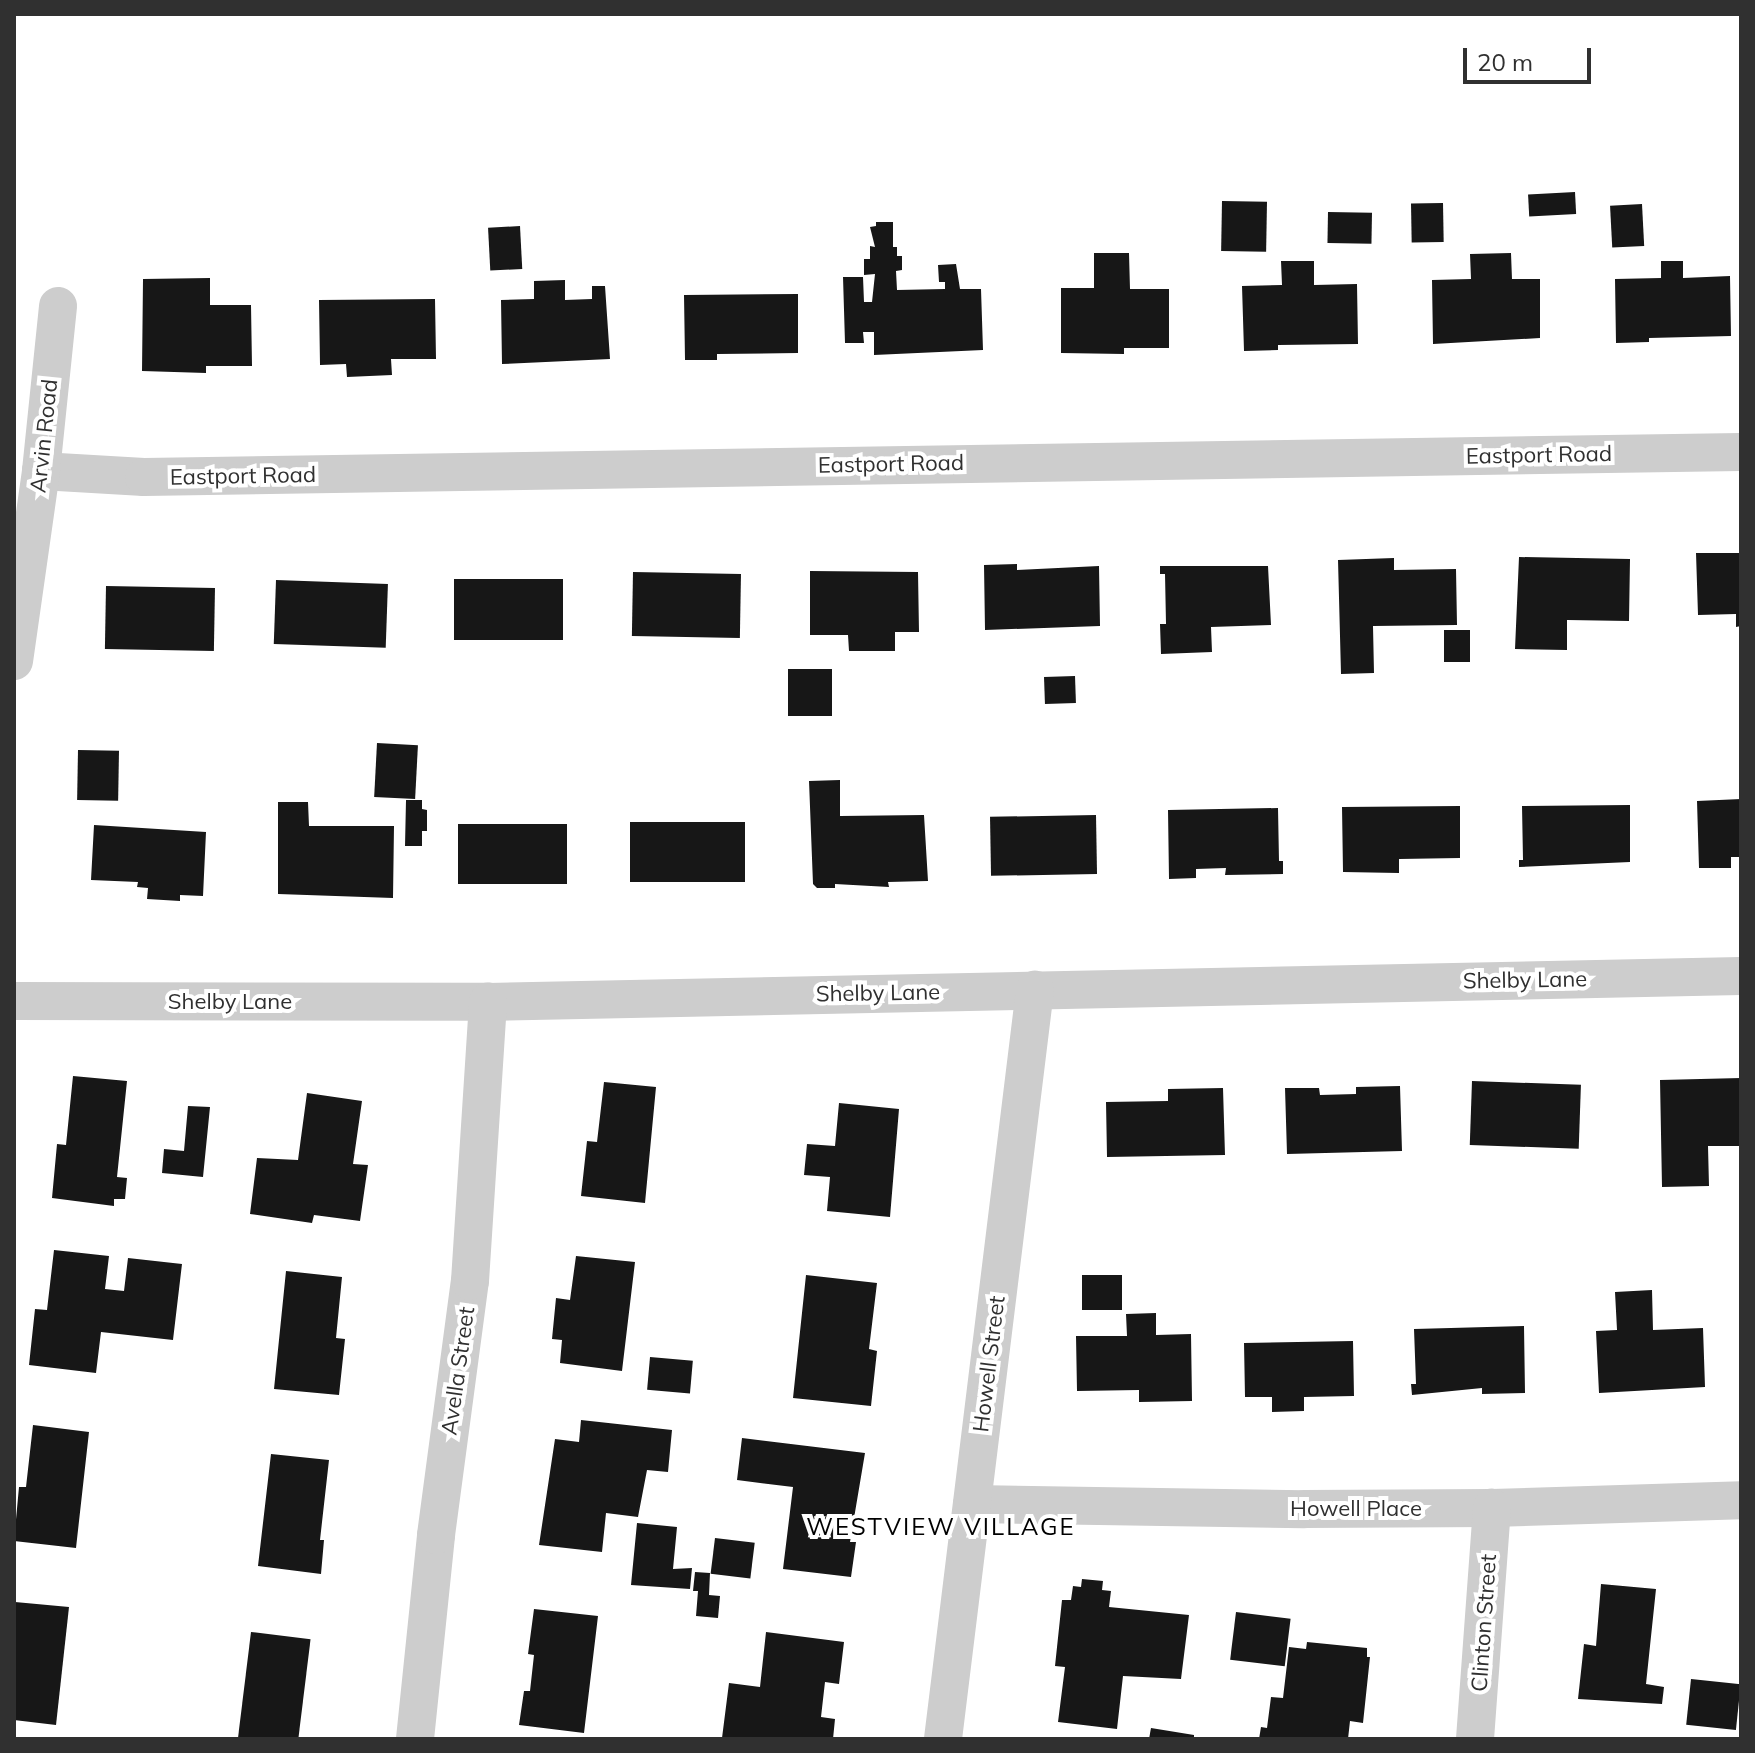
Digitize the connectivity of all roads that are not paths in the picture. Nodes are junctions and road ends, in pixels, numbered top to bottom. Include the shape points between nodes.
1 (58, 306) dead end
2 (1741, 452) edge
3 (41, 471) junction
4 (14, 661) edge
5 (1741, 976) edge
6 (1035, 990) junction
7 (14, 1001) edge
8 (488, 1002) junction
9 (1741, 1500) edge
10 (972, 1504) junction
11 (1492, 1508) junction
12 (415, 1739) edge
13 (943, 1739) edge
14 (1475, 1739) edge

1 - 3 street, Arvin Road
2 - 3 street, Eastport Road via 144,477
3 - 4 street, Arvin Road
5 - 6 street, Shelby Lane
6 - 8 street, Shelby Lane
6 - 10 street, Howell Street
7 - 8 street, Shelby Lane
8 - 12 street, Avella Street via 470,1281
9 - 11 street, Howell Place
10 - 11 street, Howell Place
10 - 13 street, Howell Street
11 - 14 street, Clinton Street

